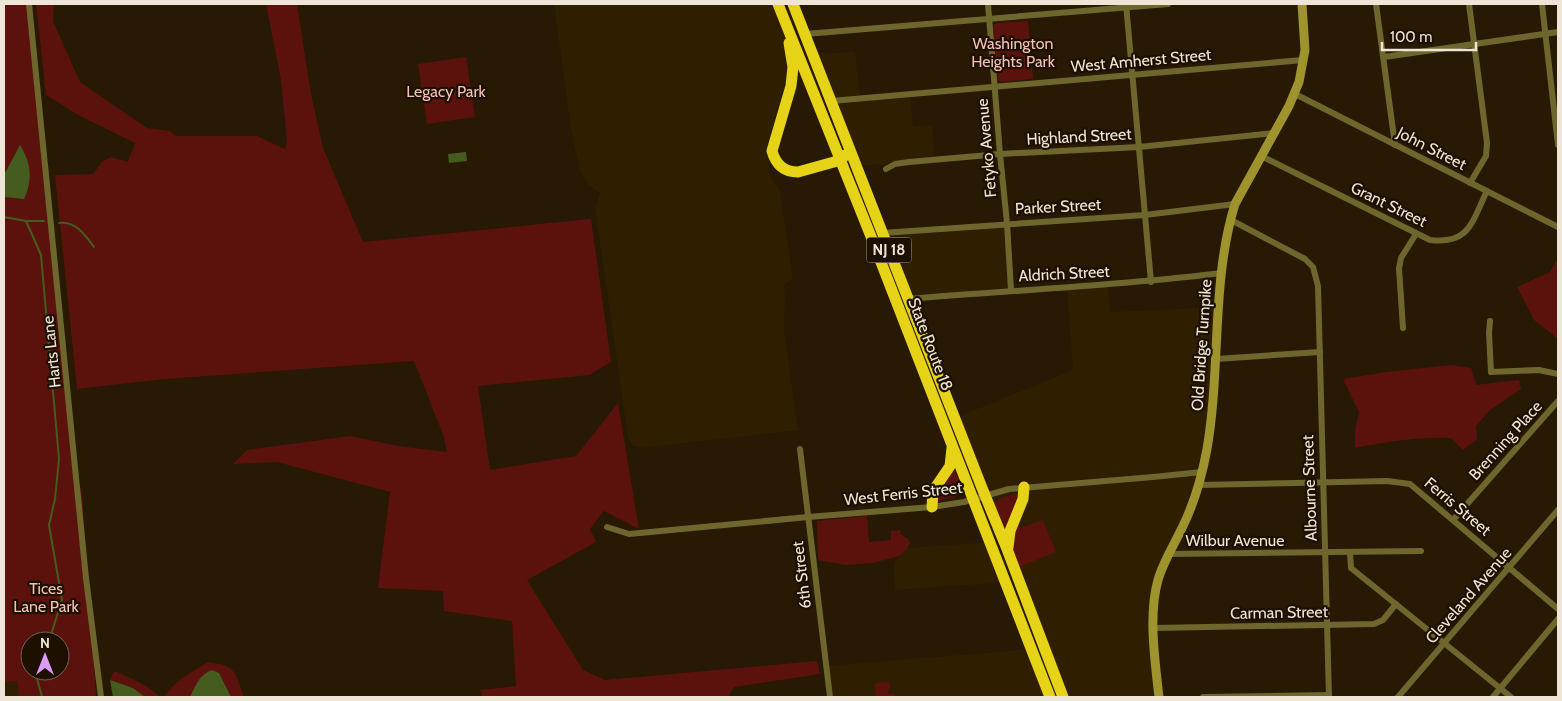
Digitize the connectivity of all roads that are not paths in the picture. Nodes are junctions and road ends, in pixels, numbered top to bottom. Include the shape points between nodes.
1 (29, 4) edge
2 (778, 4) edge
3 (793, 4) edge
4 (988, 4) edge
5 (1168, 4) edge
6 (1302, 4) edge
7 (1376, 4) edge
8 (1469, 4) edge
9 (1542, 4) edge
10 (1126, 5) edge
11 (990, 18) junction
12 (786, 21) junction
13 (1558, 32) edge
14 (805, 34) junction
15 (1546, 34) junction
16 (1474, 44) junction
17 (1384, 57) junction
18 (1304, 60) junction
19 (1131, 76) junction
20 (994, 86) junction
21 (1294, 96) junction
22 (831, 101) junction
23 (1274, 133) junction
24 (1395, 144) junction
25 (1558, 145) edge
26 (1139, 147) junction
27 (850, 149) junction
28 (1000, 154) junction
29 (1261, 156) junction
30 (841, 160) junction
31 (886, 169) dead end
32 (1470, 182) junction
33 (1487, 191) junction
34 (1235, 204) junction
35 (1145, 215) junction
36 (1231, 220) junction
37 (1007, 223) junction
38 (1558, 227) edge
39 (882, 233) junction
40 (1416, 234) junction
41 (1222, 273) junction
42 (1151, 282) junction
43 (1011, 290) junction
44 (908, 299) junction
45 (1490, 321) dead end
46 (1403, 328) dead end
47 (1320, 352) junction
48 (1216, 359) junction
49 (1558, 374) edge
50 (1558, 401) edge
51 (951, 444) junction
52 (800, 449) dead end
53 (1202, 472) junction
54 (1323, 482) junction
55 (1198, 485) junction
56 (1024, 487) junction
57 (979, 497) junction
58 (932, 507) junction
59 (1558, 510) edge
60 (808, 517) junction
61 (1453, 520) junction
62 (607, 527) dead end
63 (1007, 549) junction
64 (1421, 551) dead end
65 (1325, 553) junction
66 (1350, 553) junction
67 (1169, 554) junction
68 (1509, 568) junction
69 (1396, 604) junction
70 (1558, 609) edge
71 (1558, 619) edge
72 (1327, 625) junction
73 (1154, 628) junction
74 (1444, 643) junction
75 (1500, 688) junction
76 (1329, 696) edge
77 (101, 697) edge
78 (830, 697) edge
79 (1050, 697) edge
80 (1063, 697) edge
81 (1158, 697) edge
82 (1203, 697) edge
83 (1398, 697) edge
84 (1493, 697) edge
85 (1511, 697) edge

1 - 77 street, Harts Lane via 86,578
2 - 12 highway, State Route 18 / NJ 18
3 - 14 highway, State Route 18 / NJ 18
4 - 11 street, Fetyko Avenue
5 - 10 street
6 - 18 street, Old Bridge Turnpike
7 - 17 street
8 - 16 street
9 - 15 street
10 - 11 street
10 - 19 street
11 - 14 street
11 - 20 street, Fetyko Avenue
12 - 30 highway, State Route 18 / NJ 18
12 - 30 highway via 793,67 791,86 772,151 774,160 792,172
13 - 15 street
14 - 22 highway, State Route 18 / NJ 18
15 - 16 street
15 - 25 street
16 - 17 street
16 - 32 street via 1487,143 1486,156
17 - 24 street
18 - 19 street, West Amherst Street
18 - 21 street, Old Bridge Turnpike
19 - 20 street, West Amherst Street
19 - 26 street
20 - 22 street, West Amherst Street
20 - 28 street, Fetyko Avenue
21 - 23 street, Old Bridge Turnpike
21 - 24 street, John Street
22 - 27 highway, State Route 18 / NJ 18
23 - 26 street, Highland Street
23 - 29 street, Old Bridge Turnpike
24 - 32 street, John Street
26 - 28 street, Highland Street
26 - 35 street
27 - 30 highway
27 - 39 highway, State Route 18 / NJ 18
28 - 31 street, Highland Street via 895,164
28 - 37 street, Fetyko Avenue
29 - 34 street, Old Bridge Turnpike
29 - 40 street, Grant Street
30 - 51 highway, State Route 18 / NJ 18
32 - 33 street, John Street
33 - 38 street, John Street
33 - 40 street, Grant Street via 1468,230 1457,238 1437,240
34 - 35 street, Parker Street
34 - 36 street, Old Bridge Turnpike
35 - 37 street, Parker Street
35 - 42 street
36 - 41 street, Old Bridge Turnpike
36 - 47 street, Albourne Street via 1305,259 1313,267 1318,286
37 - 39 street, Parker Street
37 - 43 street, Fetyko Avenue
39 - 44 highway, State Route 18 / NJ 18
40 - 46 street via 1401,258 1399,268
41 - 42 street, Aldrich Street
41 - 48 street, Old Bridge Turnpike
42 - 43 street, Aldrich Street
43 - 44 street, Aldrich Street
44 - 57 highway, State Route 18 / NJ 18
45 - 49 street via 1491,372 1539,370
47 - 48 street
47 - 54 street, Albourne Street
48 - 53 street, Old Bridge Turnpike
50 - 61 street, Brenning Place
51 - 57 highway, State Route 18 / NJ 18
51 - 58 highway via 950,466 933,491
52 - 60 street, 6th Street
53 - 55 street, Old Bridge Turnpike
53 - 56 street, West Ferris Street
54 - 55 street, Ferris Street
54 - 61 street, Ferris Street via 1410,484
54 - 65 street, Albourne Street
55 - 67 street, Old Bridge Turnpike
56 - 57 street, West Ferris Street
56 - 63 highway
57 - 58 street, West Ferris Street
57 - 63 highway, State Route 18 / NJ 18
57 - 79 highway, State Route 18 / NJ 18
58 - 60 street, West Ferris Street
59 - 68 street, Cleveland Avenue
60 - 62 street, West Ferris Street via 629,534
60 - 78 street, 6th Street
61 - 68 street, Ferris Street
63 - 80 highway, State Route 18 / NJ 18
64 - 66 street, Wilbur Avenue
65 - 66 street, Wilbur Avenue
65 - 67 street, Wilbur Avenue
65 - 72 street, Albourne Street
66 - 69 street via 1351,568
67 - 73 street, Old Bridge Turnpike via 1158,581
68 - 70 street, Ferris Street
68 - 74 street, Cleveland Avenue
69 - 72 street, Carman Street via 1383,620 1374,624
69 - 74 street
71 - 75 street
72 - 73 street, Carman Street
72 - 76 street, Albourne Street
73 - 81 street, Old Bridge Turnpike
74 - 75 street
74 - 83 street, Cleveland Avenue
75 - 84 street
75 - 85 street
76 - 82 street

